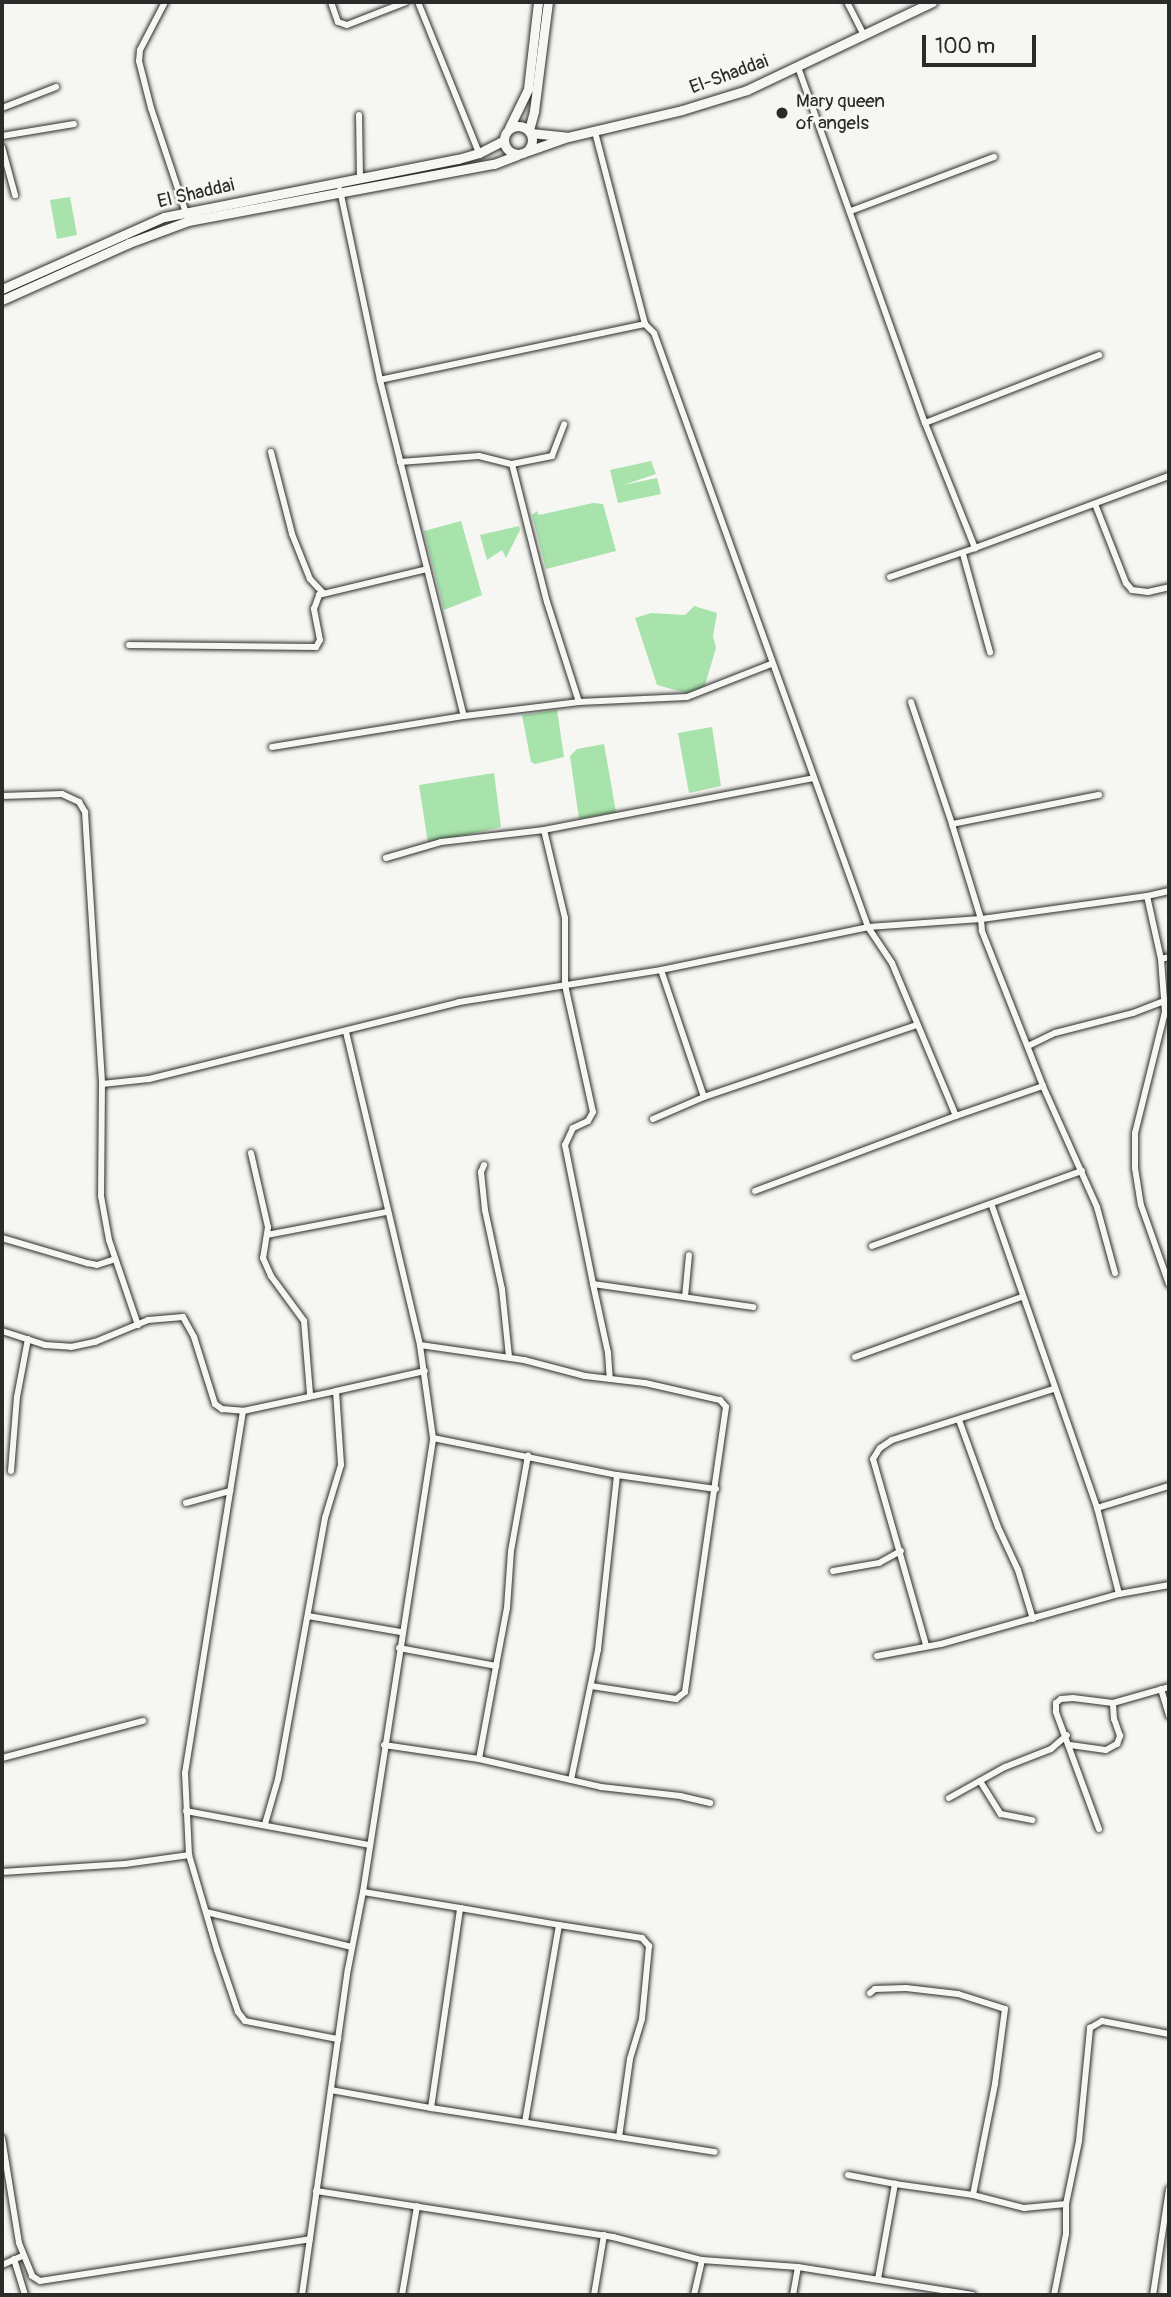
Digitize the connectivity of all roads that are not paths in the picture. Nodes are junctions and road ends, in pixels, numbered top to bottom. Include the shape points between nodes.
1 (165, 2) edge
2 (331, 2) edge
3 (406, 2) edge
4 (418, 2) edge
5 (538, 2) edge
6 (548, 2) edge
7 (847, 2) edge
8 (932, 2) edge
9 (864, 35) junction
10 (798, 67) junction
11 (56, 86) dead end
12 (2, 108) edge
13 (359, 115) dead end
14 (74, 124) dead end
15 (509, 128) junction
16 (530, 132) junction
17 (595, 132) junction
18 (2, 136) edge
19 (568, 137) junction
20 (503, 140) junction
21 (2, 147) edge
22 (528, 151) junction
23 (480, 153) junction
24 (517, 155) junction
25 (994, 157) dead end
26 (360, 178) junction
27 (339, 187) junction
28 (15, 195) dead end
29 (851, 211) junction
30 (187, 217) junction
31 (2, 289) edge
32 (2, 300) edge
33 (645, 324) junction
34 (1099, 355) dead end
35 (380, 380) junction
36 (925, 423) junction
37 (564, 424) dead end
38 (271, 453) dead end
39 (400, 462) junction
40 (512, 464) junction
41 (1169, 476) edge
42 (1095, 504) junction
43 (975, 548) junction
44 (963, 554) junction
45 (427, 569) junction
46 (890, 577) dead end
47 (1169, 587) edge
48 (323, 593) junction
49 (129, 645) dead end
50 (990, 652) dead end
51 (771, 664) junction
52 (579, 702) junction
53 (911, 702) dead end
54 (464, 716) junction
55 (272, 747) dead end
56 (813, 778) junction
57 (1098, 795) dead end
58 (2, 796) edge
59 (951, 824) junction
60 (544, 830) junction
61 (386, 858) dead end
62 (1169, 891) edge
63 (1147, 896) junction
64 (981, 919) junction
65 (868, 927) junction
66 (1169, 957) edge
67 (1161, 960) junction
68 (661, 970) junction
69 (565, 985) junction
70 (1164, 1002) junction
71 (917, 1025) junction
72 (346, 1032) junction
73 (1028, 1046) junction
74 (102, 1084) junction
75 (1043, 1086) junction
76 (704, 1097) junction
77 (956, 1116) junction
78 (653, 1119) dead end
79 (251, 1153) dead end
80 (484, 1165) dead end
81 (1082, 1171) junction
82 (755, 1191) dead end
83 (992, 1206) junction
84 (387, 1212) junction
85 (267, 1235) junction
86 (2, 1238) edge
87 (872, 1246) dead end
88 (689, 1255) dead end
89 (116, 1259) junction
90 (1115, 1273) dead end
91 (593, 1284) junction
92 (1169, 1284) edge
93 (685, 1297) junction
94 (1022, 1297) junction
95 (753, 1307) dead end
96 (138, 1325) junction
97 (2, 1331) edge
98 (28, 1339) junction
99 (420, 1345) junction
100 (509, 1357) junction
101 (855, 1357) dead end
102 (425, 1371) junction
103 (610, 1379) junction
104 (1054, 1389) junction
105 (336, 1391) junction
106 (310, 1394) junction
107 (243, 1411) junction
108 (959, 1420) junction
109 (433, 1438) junction
110 (528, 1456) junction
111 (11, 1471) dead end
112 (617, 1475) junction
113 (1169, 1486) edge
114 (716, 1489) junction
115 (230, 1491) junction
116 (186, 1503) dead end
117 (1097, 1507) junction
118 (901, 1550) junction
119 (833, 1571) dead end
120 (1169, 1584) edge
121 (1119, 1594) junction
122 (308, 1616) junction
123 (1033, 1619) junction
124 (401, 1632) junction
125 (926, 1645) junction
126 (399, 1648) junction
127 (877, 1656) dead end
128 (496, 1665) junction
129 (591, 1686) junction
130 (1169, 1687) edge
131 (1161, 1689) junction
132 (1113, 1703) junction
133 (1169, 1716) edge
134 (143, 1721) dead end
135 (1067, 1735) junction
136 (384, 1745) junction
137 (1070, 1745) junction
138 (2, 1758) edge
139 (479, 1759) junction
140 (571, 1780) junction
141 (981, 1781) junction
142 (949, 1798) dead end
143 (710, 1804) dead end
144 (186, 1811) junction
145 (1032, 1820) dead end
146 (265, 1824) junction
147 (1099, 1829) dead end
148 (370, 1845) junction
149 (189, 1855) junction
150 (2, 1872) edge
151 (363, 1892) junction
152 (460, 1908) junction
153 (206, 1912) junction
154 (559, 1925) junction
155 (352, 1947) junction
156 (870, 1993) dead end
157 (1169, 2034) edge
158 (338, 2039) junction
159 (331, 2090) junction
160 (431, 2108) junction
161 (525, 2121) junction
162 (620, 2137) junction
163 (2, 2138) edge
164 (715, 2152) dead end
165 (848, 2175) dead end
166 (895, 2184) junction
167 (1169, 2189) edge
168 (316, 2191) junction
169 (973, 2195) junction
170 (1066, 2204) junction
171 (417, 2206) junction
172 (604, 2235) junction
173 (310, 2239) junction
174 (22, 2256) junction
175 (13, 2259) junction
176 (702, 2260) junction
177 (2, 2265) edge
178 (798, 2267) junction
179 (878, 2279) junction
180 (25, 2295) edge
181 (302, 2295) edge
182 (401, 2295) edge
183 (594, 2295) edge
184 (695, 2295) edge
185 (793, 2295) edge
186 (973, 2295) edge
187 (1054, 2295) edge
188 (1153, 2295) edge

1 - 30 street via 140,50 139,61
2 - 3 street via 338,22 347,25
4 - 23 street
5 - 15 street via 528,89
6 - 16 street
7 - 9 street
8 - 9 street, El-Shaddai
9 - 10 street, El-Shaddai
10 - 17 street, El-Shaddai via 747,90
10 - 29 street
11 - 12 street
13 - 26 street
14 - 18 street
15 - 16 street via 522,126
15 - 20 street
16 - 19 street
16 - 22 street
17 - 19 street, El-Shaddai
17 - 33 street
19 - 22 street, El-Shaddai
20 - 23 street
20 - 24 street
21 - 28 street
22 - 24 street
23 - 26 street
24 - 27 street via 494,164
25 - 29 street
26 - 27 street
27 - 30 street
27 - 35 street
29 - 36 street
30 - 31 street, El Shaddai via 149,223
30 - 32 street
33 - 35 street
33 - 51 street via 654,333
34 - 36 street
35 - 39 street
36 - 43 street
37 - 40 street via 552,456
38 - 48 street via 292,534 310,579
39 - 40 street via 461,456
39 - 45 street
40 - 52 street via 547,602
41 - 42 street
42 - 43 street
42 - 47 street via 1132,590
43 - 44 street
44 - 46 street
44 - 50 street
45 - 48 street
45 - 54 street
48 - 49 street via 314,609 320,639 316,647
51 - 52 street via 687,697
51 - 56 street
52 - 54 street
53 - 59 street
54 - 55 street
56 - 60 street
56 - 65 street
57 - 59 street
58 - 74 street via 62,794 79,802 85,812
59 - 64 street
60 - 61 street via 441,842
60 - 69 street via 565,918
62 - 63 street
63 - 64 street
63 - 67 street
64 - 65 street
64 - 73 street
65 - 68 street
65 - 71 street via 892,963
66 - 67 street
67 - 70 street
68 - 69 street
68 - 76 street
69 - 72 street via 459,1002
69 - 91 street via 593,1112 588,1121 573,1128 565,1145
70 - 73 street via 1055,1033
70 - 92 street via 1135,1133 1135,1168 1141,1205
71 - 76 street
71 - 77 street
72 - 74 street via 149,1079
72 - 84 street
73 - 75 street
74 - 89 street via 101,1196
75 - 77 street
75 - 81 street
76 - 78 street
77 - 82 street
79 - 85 street
80 - 100 street via 485,1210 502,1289
81 - 83 street
81 - 90 street via 1108,1239
83 - 87 street
83 - 94 street
84 - 85 street
84 - 99 street
85 - 106 street via 262,1250 271,1276 304,1321
86 - 89 street via 87,1264
88 - 93 street
89 - 96 street
91 - 93 street
91 - 103 street
93 - 95 street
94 - 101 street
94 - 104 street
96 - 98 street via 80,1346 58,1347
96 - 107 street via 183,1317 215,1404
97 - 98 street
98 - 111 street via 17,1397
99 - 100 street
99 - 102 street
100 - 103 street
102 - 105 street
102 - 109 street
103 - 114 street via 724,1403 727,1415
104 - 108 street
104 - 117 street
105 - 106 street
105 - 122 street via 341,1465 325,1518
106 - 107 street
107 - 115 street
108 - 118 street via 892,1440 873,1459
108 - 123 street
109 - 110 street
109 - 124 street
110 - 112 street
110 - 128 street
112 - 114 street
112 - 129 street
113 - 117 street
114 - 129 street via 685,1692 676,1699
115 - 116 street
115 - 144 street via 185,1773
117 - 121 street
118 - 119 street via 878,1563
118 - 125 street
120 - 121 street
121 - 123 street
122 - 124 street
122 - 146 street via 278,1779
123 - 125 street
124 - 126 street
125 - 127 street
126 - 128 street
126 - 136 street
128 - 139 street
129 - 140 street
130 - 131 street
131 - 132 street
131 - 133 street
132 - 135 street via 1061,1699 1056,1712
132 - 137 street via 1120,1736 1117,1744 1106,1750
134 - 138 street
135 - 137 street
135 - 141 street via 1051,1749
136 - 139 street
136 - 148 street
137 - 147 street
139 - 140 street
140 - 143 street
141 - 142 street
141 - 145 street via 1001,1814
144 - 146 street
144 - 149 street
146 - 148 street
148 - 151 street
149 - 150 street
149 - 153 street
151 - 152 street
151 - 155 street
152 - 154 street
152 - 160 street
153 - 155 street
153 - 158 street via 238,2012 245,2021
154 - 161 street
154 - 162 street via 642,1938 649,1946 642,2019 630,2059
155 - 158 street
156 - 169 street via 906,1987 958,1994 1005,2009
157 - 170 street via 1102,2021 1090,2028 1079,2141
158 - 159 street
159 - 160 street
159 - 168 street
160 - 161 street
161 - 162 street
162 - 164 street
163 - 174 street
165 - 166 street
166 - 169 street
166 - 179 street
167 - 188 street
168 - 171 street
168 - 173 street
169 - 170 street via 1024,2208
170 - 187 street via 1066,2234
171 - 172 street
171 - 182 street
172 - 176 street
172 - 183 street
173 - 174 street via 51,2281 32,2276
173 - 181 street
174 - 175 street
175 - 177 street
175 - 180 street
176 - 178 street
176 - 184 street
178 - 179 street
178 - 185 street
179 - 186 street

